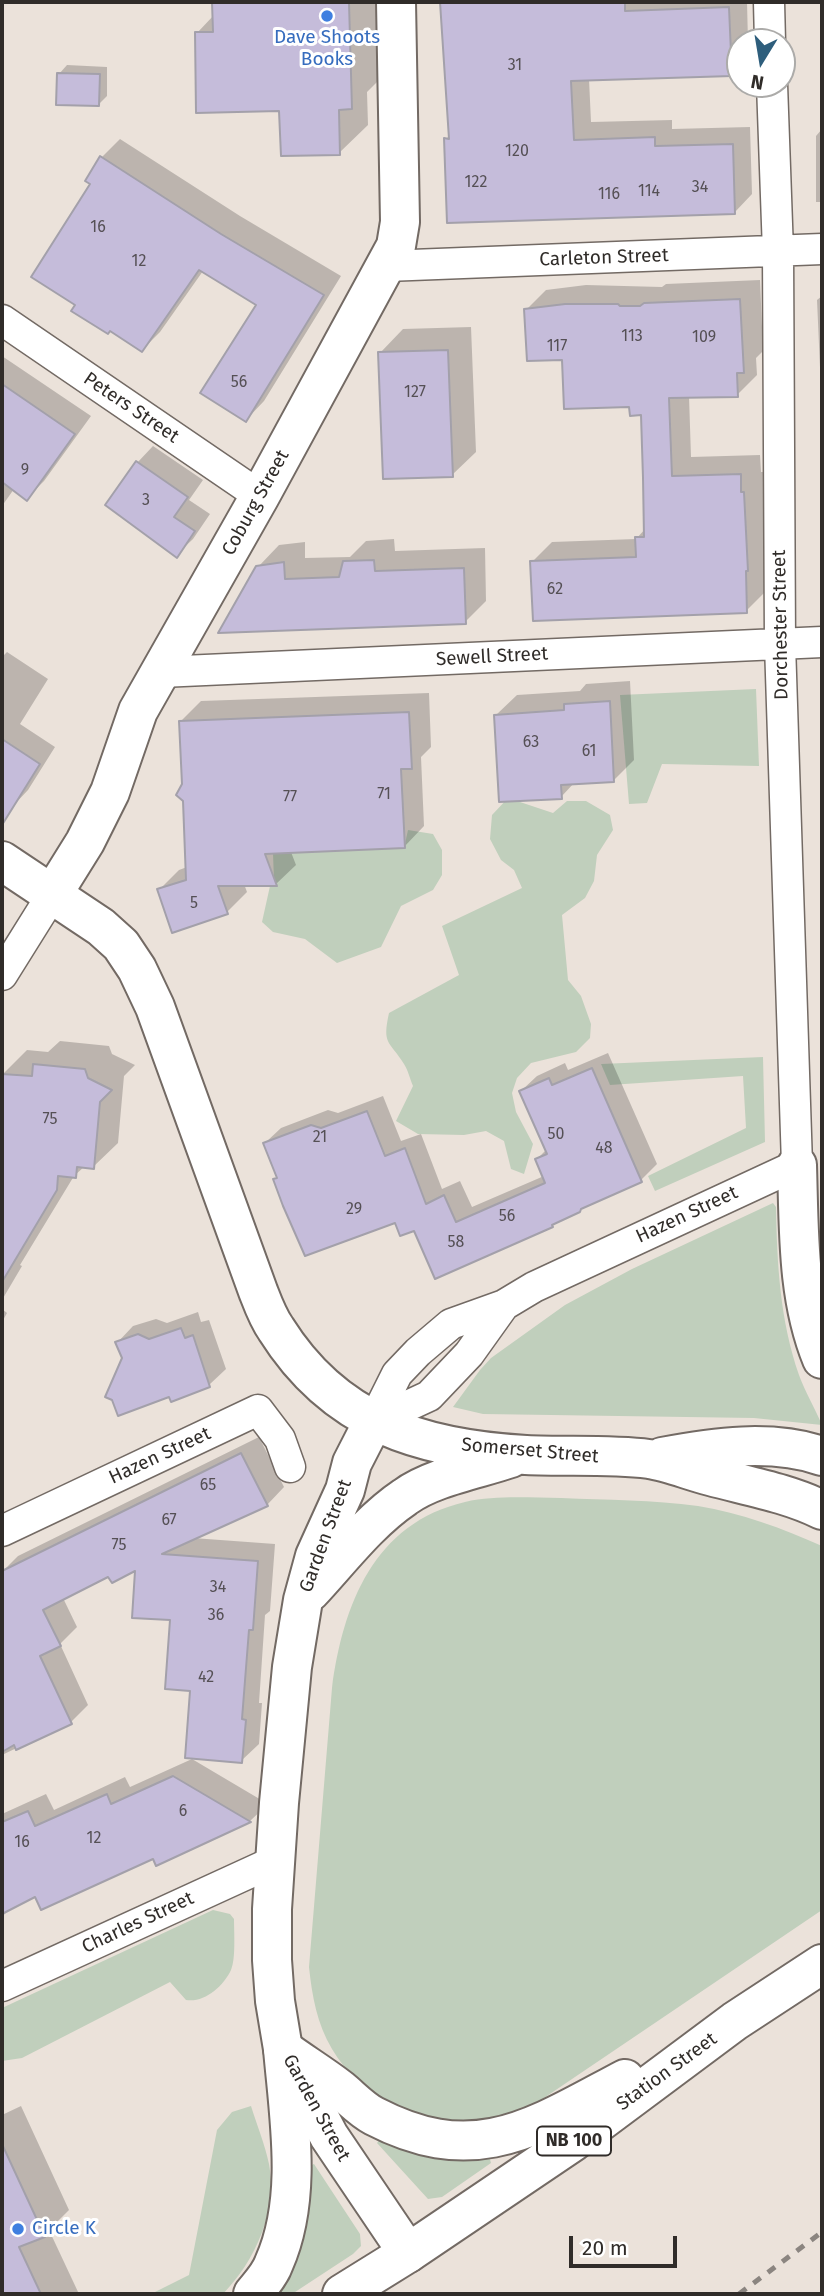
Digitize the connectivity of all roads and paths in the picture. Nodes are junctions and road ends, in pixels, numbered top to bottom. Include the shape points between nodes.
1 (396, 2) edge
2 (769, 2) edge
3 (770, 28) edge
4 (772, 98) edge
5 (822, 250) edge
6 (778, 252) junction
7 (386, 266) junction
8 (2, 320) edge
9 (260, 496) junction
10 (822, 642) edge
11 (780, 644) junction
12 (162, 672) junction
13 (2, 862) edge
14 (51, 895) junction
15 (2, 975) edge
16 (797, 1165) junction
17 (822, 1359) edge
18 (373, 1422) junction
19 (523, 1455) junction
20 (822, 1456) edge
21 (649, 1460) junction
22 (290, 1467) dead end
23 (822, 1510) edge
24 (2, 1531) edge
25 (303, 1600) junction
26 (275, 1861) junction
27 (822, 1964) edge
28 (2, 1986) edge
29 (735, 2021) junction
30 (283, 2049) junction
31 (408, 2253) junction
32 (253, 2294) edge
33 (342, 2294) edge

1 - 7 main road, Coburg Street via 400,222
2 - 3 street
4 - 6 street, Dorchester Street
5 - 6 street, Carleton Street
6 - 7 street, Carleton Street
6 - 11 street, Dorchester Street
7 - 9 main road, Coburg Street
8 - 9 street, Peters Street
9 - 12 main road, Coburg Street
10 - 11 street, Sewell Street
11 - 12 street, Sewell Street
11 - 16 street, Dorchester Street
12 - 14 main road, Coburg Street via 138,711 92,829
13 - 14 main road
14 - 15 street, Coburg Street
14 - 18 main road via 101,927 137,969 274,1327 322,1385
16 - 17 main road via 804,1292
16 - 18 street, Hazen Street via 504,1305 469,1354 429,1396
18 - 19 main road, Somerset Street via 427,1440
18 - 25 main road, Garden Street via 315,1556
19 - 21 main road, Somerset Street
19 - 25 main road via 407,1495 376,1521
20 - 21 main road, Somerset Street via 769,1447 705,1449
21 - 23 main road, Somerset Street
22 - 24 street, Hazen Street via 280,1439 258,1410
25 - 26 main road, Garden Street via 291,1678
26 - 28 street, Charles Street
26 - 30 main road, Garden Street via 272,1960
27 - 29 main road, Station Street / NB 100
29 - 30 main road via 533,2128 473,2141 415,2133 372,2115
29 - 31 main road, Station Street / NB 100 via 574,2141
30 - 31 main road, Garden Street via 329,2136
30 - 32 main road via 290,2136 288,2220 273,2267
31 - 33 main road, NB 100

